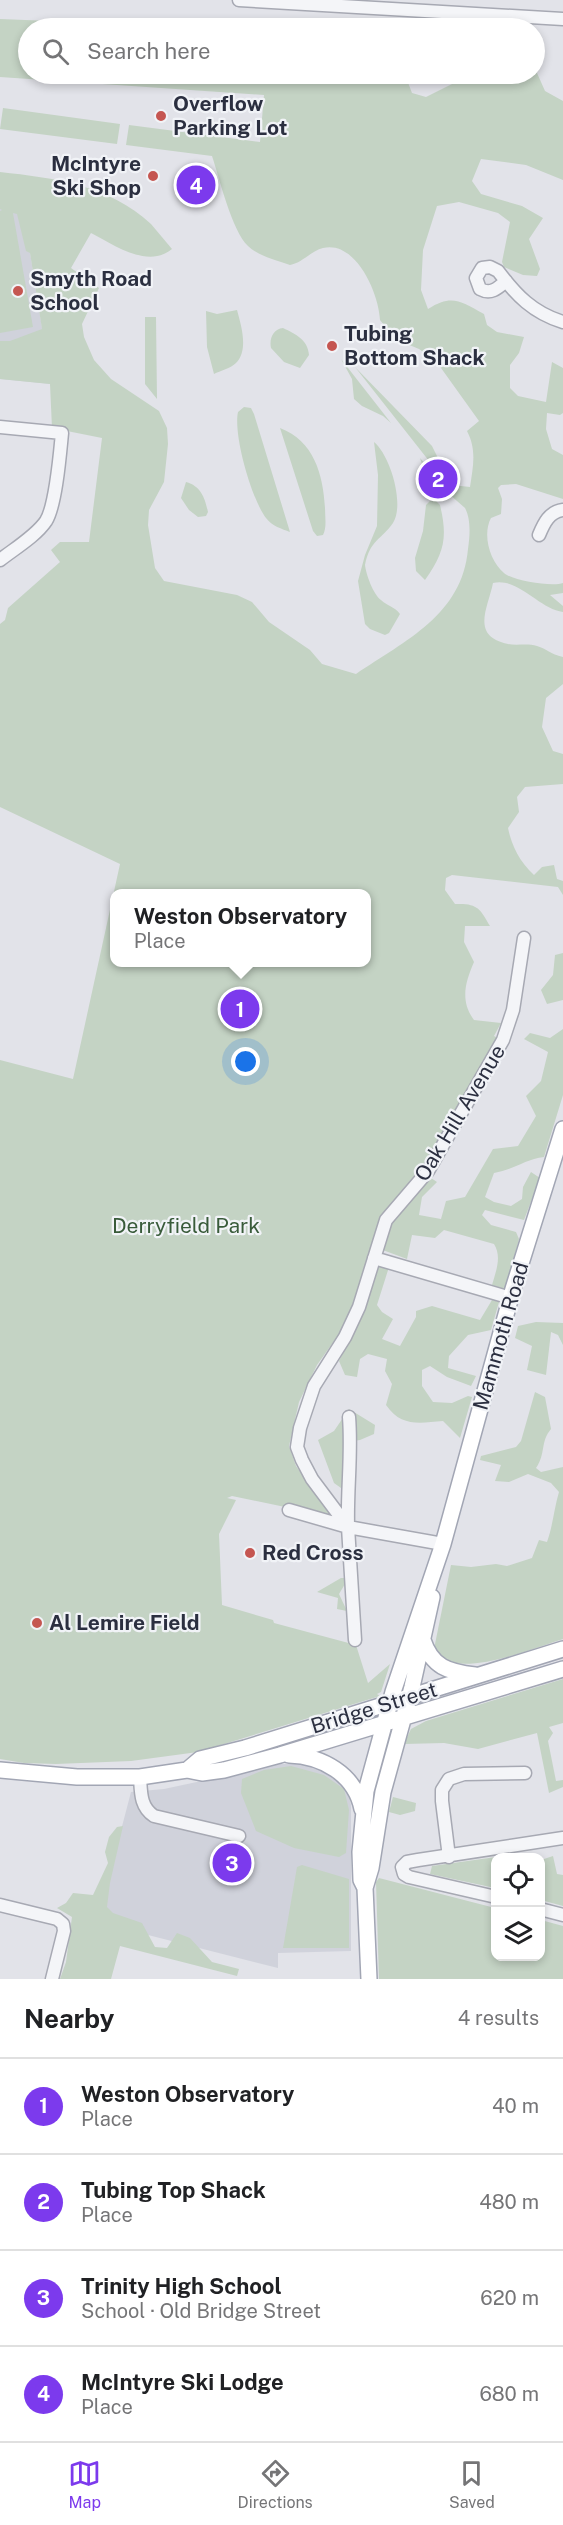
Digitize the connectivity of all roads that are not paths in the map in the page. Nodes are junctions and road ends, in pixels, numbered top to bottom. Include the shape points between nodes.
1 (239, 0) edge
2 (285, 2) edge
3 (563, 19) edge
4 (506, 281) dead end
5 (563, 322) edge
6 (0, 427) edge
7 (563, 510) edge
8 (539, 535) dead end
9 (0, 560) edge
10 (524, 938) dead end
11 (563, 1129) edge
12 (374, 1258) junction
13 (511, 1298) junction
14 (349, 1417) dead end
15 (289, 1510) dead end
16 (348, 1527) junction
17 (443, 1544) junction
18 (355, 1640) dead end
19 (423, 1640) junction
20 (563, 1649) edge
21 (563, 1669) edge
22 (481, 1676) junction
23 (409, 1697) junction
24 (390, 1703) junction
25 (403, 1718) junction
26 (384, 1723) junction
27 (280, 1755) junction
28 (0, 1770) edge
29 (187, 1770) junction
30 (525, 1773) dead end
31 (140, 1777) junction
32 (363, 1810) junction
33 (239, 1836) dead end
34 (563, 1838) edge
35 (449, 1857) junction
36 (365, 1888) junction
37 (491, 1896) edge
38 (0, 1905) edge
39 (545, 1910) edge
40 (563, 1915) edge
41 (52, 1979) edge
42 (369, 1979) edge

1 - 2 street
2 - 3 street
4 - 5 street via 533,309
6 - 9 street via 62,433 48,516 43,525
7 - 8 street via 549,517
10 - 12 street, Oak Hill Avenue via 513,1010 503,1040 428,1171 386,1220
11 - 13 main road, Mammoth Road
12 - 13 street
12 - 16 street, Oak Hill Avenue via 345,1337 314,1386 297,1440 312,1479
13 - 17 main road, Mammoth Road
14 - 16 street
15 - 16 street
16 - 17 street
16 - 18 street
17 - 19 main road, Mammoth Road
17 - 24 main road, Mammoth Road
19 - 22 main road via 431,1659 438,1664
19 - 23 main road, Mammoth Road
20 - 22 main road, Bridge Street
21 - 25 main road, Bridge Street
22 - 23 main road, Bridge Street
23 - 24 main road, Bridge Street
23 - 25 main road, Mammoth Road
24 - 25 main road
24 - 26 main road, Mammoth Road
24 - 29 main road, Bridge Street via 200,1759
25 - 26 main road, Bridge Street
25 - 36 main road, Mammoth Road via 378,1814
26 - 27 main road, Bridge Street
26 - 32 main road, Mammoth Road
27 - 29 main road, Bridge Street via 224,1770
27 - 32 main road via 327,1763 356,1790
28 - 31 main road, Bridge Street via 77,1777
29 - 31 main road, Bridge Street
30 - 35 street via 464,1774 449,1779 442,1790 442,1801
31 - 33 street via 147,1812
32 - 36 main road, Mammoth Road via 360,1861
34 - 35 street
35 - 37 street via 407,1862 402,1867 404,1874
36 - 42 main road, Mammoth Road
38 - 41 street via 57,1919 63,1924
39 - 40 street

